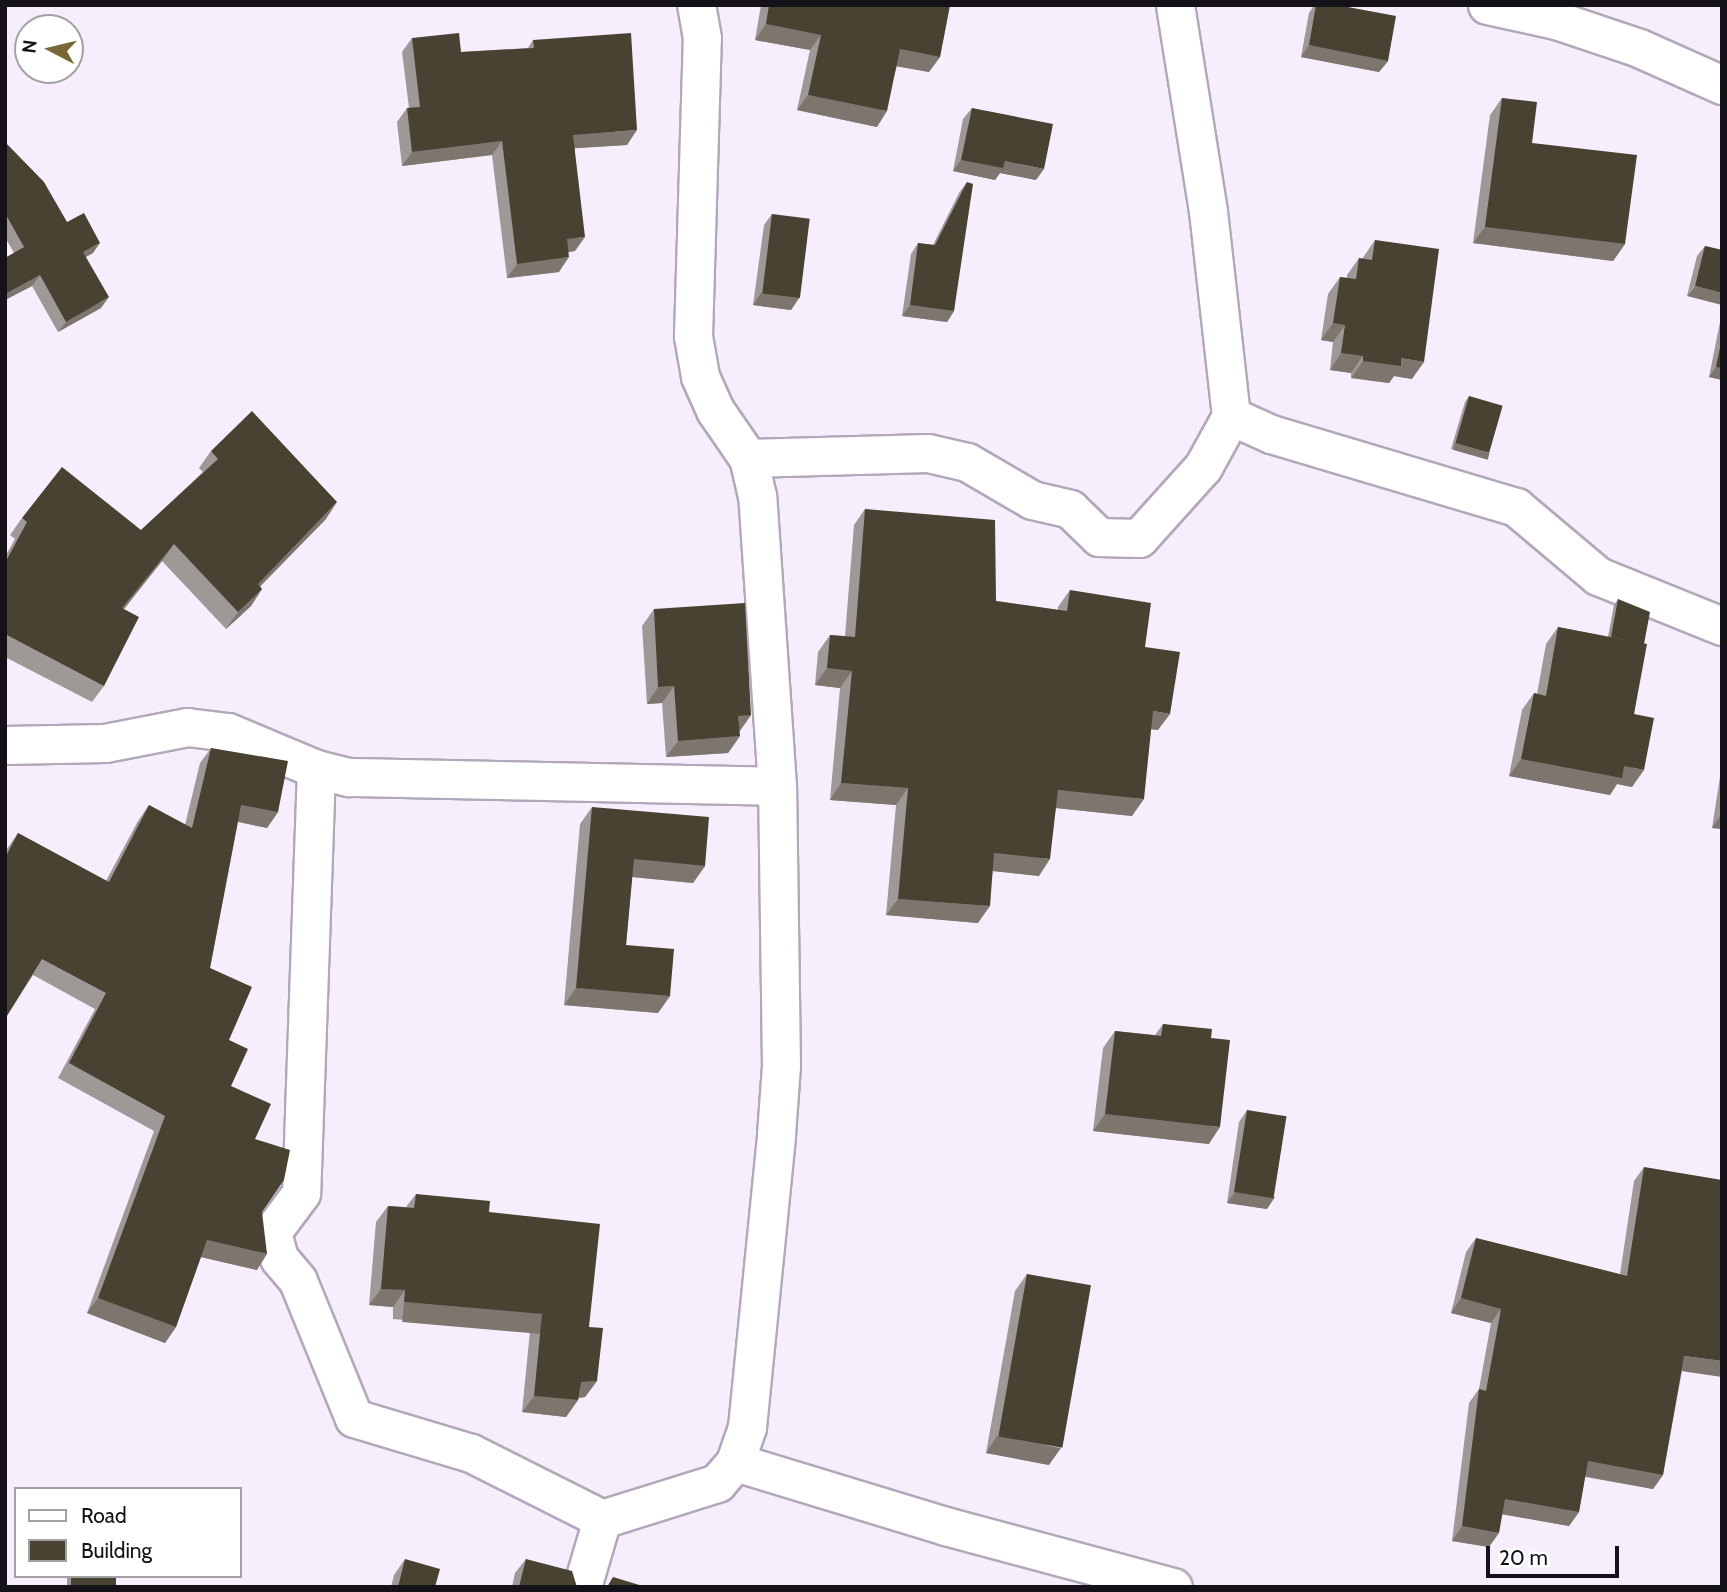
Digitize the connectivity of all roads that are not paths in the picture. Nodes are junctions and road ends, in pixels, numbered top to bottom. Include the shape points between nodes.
1 (696, 5) edge
2 (1175, 5) edge
3 (1487, 5) edge
4 (1722, 85) edge
5 (1231, 416) junction
6 (748, 458) junction
7 (1722, 626) edge
8 (5, 746) edge
9 (316, 769) junction
10 (777, 786) junction
11 (735, 1462) junction
12 (602, 1518) junction
13 (1134, 1582) edge
14 (582, 1587) edge
15 (1173, 1587) edge

1 - 6 street via 702,38 693,336 700,376 715,410
2 - 5 street via 1208,211
3 - 4 street via 1556,20 1639,48
5 - 6 street via 1203,467 1139,538 1099,537 1070,509 1032,500 967,462 928,453
5 - 7 street via 1271,434 1516,507 1598,576
6 - 10 street via 757,496
8 - 9 street via 105,743 187,727 228,732
9 - 10 street via 399,779
9 - 12 street via 302,1193 272,1232 279,1258 298,1280 354,1418 471,1453
10 - 11 street via 781,1066 747,1427
11 - 12 street via 717,1483
11 - 13 street
12 - 14 street
13 - 15 street

